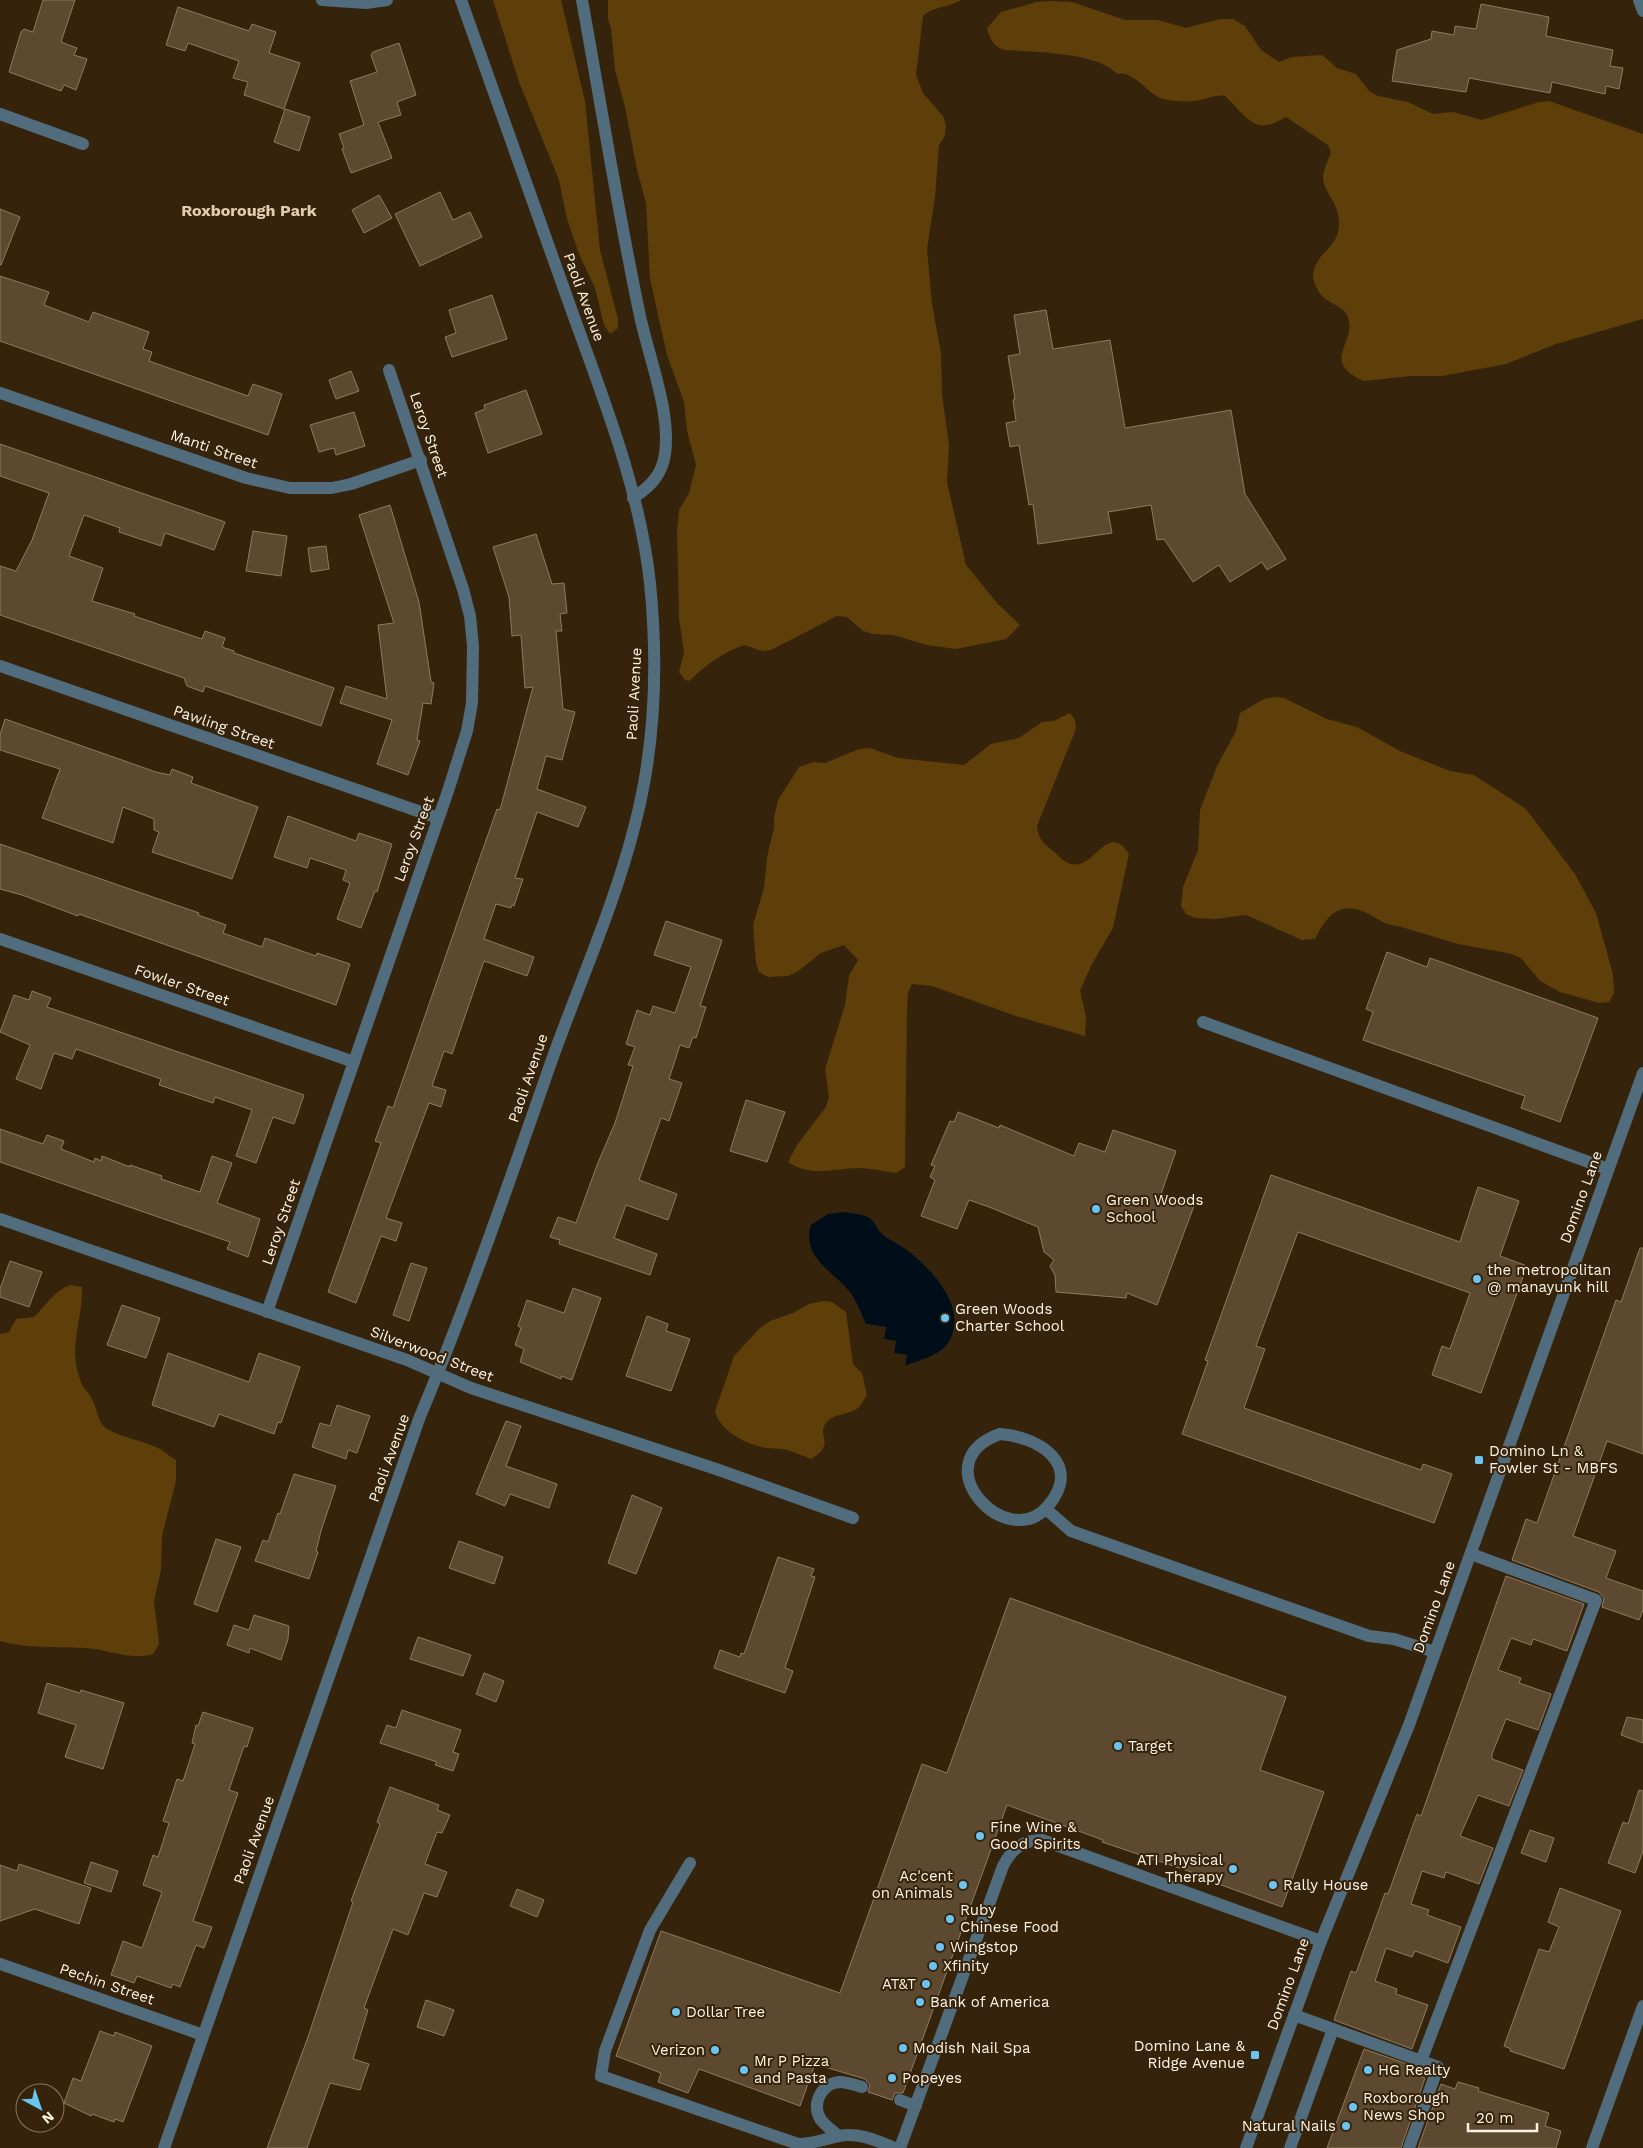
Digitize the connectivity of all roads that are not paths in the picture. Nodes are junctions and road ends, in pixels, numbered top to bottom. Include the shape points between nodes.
1 (322, 0) edge
2 (387, 0) edge
3 (461, 0) edge
4 (582, 0) edge
5 (1639, 0) edge
6 (1643, 11) edge
7 (0, 114) edge
8 (83, 144) dead end
9 (389, 370) dead end
10 (0, 393) edge
11 (421, 460) junction
12 (633, 498) junction
13 (0, 666) edge
14 (438, 818) junction
15 (0, 939) edge
16 (1203, 1022) dead end
17 (354, 1062) junction
18 (1643, 1073) edge
19 (1608, 1169) junction
20 (0, 1219) edge
21 (267, 1312) junction
22 (438, 1374) junction
23 (1046, 1509) junction
24 (853, 1518) dead end
25 (1471, 1554) junction
26 (1435, 1652) junction
27 (690, 1863) dead end
28 (1321, 1941) junction
29 (0, 1964) edge
30 (1643, 2006) edge
31 (1294, 2015) junction
32 (1333, 2029) junction
33 (203, 2035) junction
34 (1421, 2061) junction
35 (862, 2087) dead end
36 (900, 2100) dead end
37 (916, 2106) junction
38 (838, 2136) junction
39 (164, 2148) edge
40 (895, 2148) edge
41 (900, 2148) edge
42 (1246, 2148) edge
43 (1290, 2148) edge
44 (1408, 2148) edge
45 (1592, 2148) edge

1 - 2 street via 359,3
3 - 12 street, Paoli Avenue via 600,390
4 - 12 street via 666,442 661,468 650,486
5 - 6 street
7 - 8 street
9 - 11 street, Leroy Street
10 - 11 street, Manti Street via 246,478 290,488 332,488 351,484
11 - 14 street, Leroy Street via 463,589 473,646 467,731
12 - 22 street, Paoli Avenue via 650,579 654,656 649,737 635,824 618,882
13 - 14 street, Pawling Street
14 - 17 street, Leroy Street
15 - 17 street, Fowler Street
16 - 19 street
17 - 21 street, Leroy Street
18 - 19 street, Domino Lane
19 - 25 street, Domino Lane
20 - 21 street, Silverwood Street
21 - 22 street, Silverwood Street via 407,1360
22 - 24 street, Silverwood Street via 527,1408 716,1469
22 - 33 street, Paoli Avenue via 419,1419
23 - 23 street via 1060,1482 1057,1462 1051,1452 1036,1442 1010,1434 1000,1434 980,1443 968,1465 968,1478 982,1502 995,1513 1013,1520 1024,1520
23 - 26 street via 1071,1531 1369,1636 1394,1639
25 - 26 street, Domino Lane
25 - 34 street via 1596,1600
26 - 28 street, Domino Lane via 1398,1753
27 - 38 street via 650,1930 604,2051 601,2076 798,2144 811,2144
28 - 31 street, Domino Lane
28 - 37 street via 1042,1840 1030,1840 1018,1845 1003,1866
29 - 33 street, Pechin Street
30 - 45 street
31 - 32 street
31 - 42 street, Domino Lane
32 - 34 street
32 - 43 street
33 - 39 street, Paoli Avenue
34 - 44 street via 1438,2067
35 - 38 street via 839,2082 825,2088 819,2095 817,2112
36 - 37 street
37 - 41 street
38 - 40 street via 866,2137

